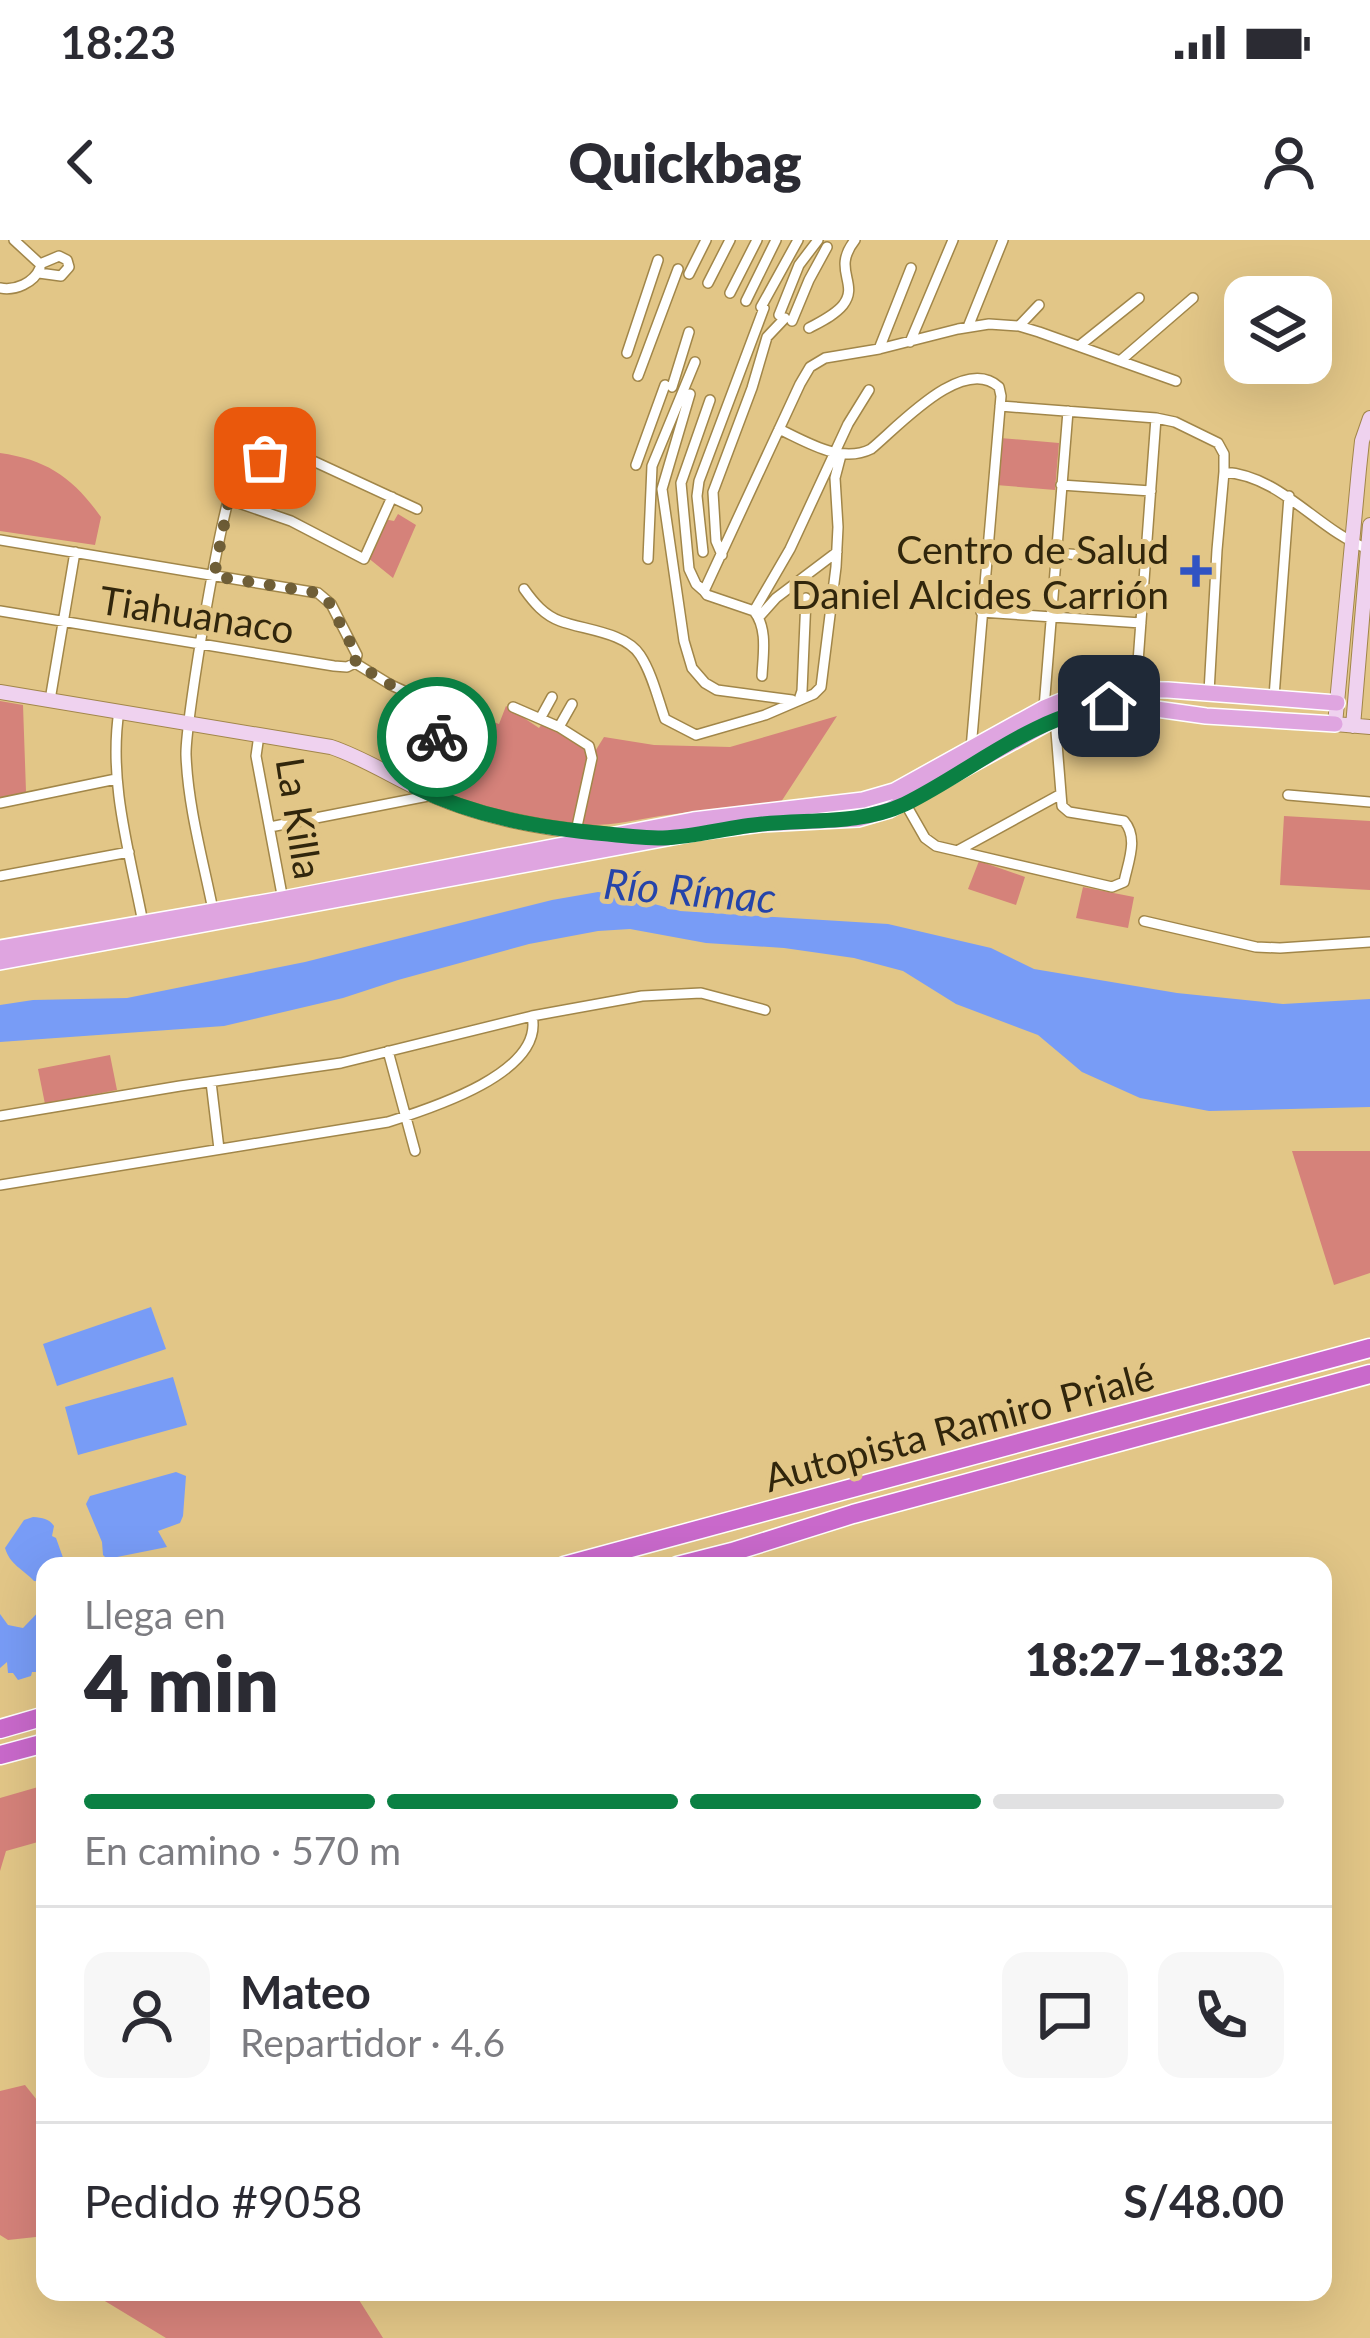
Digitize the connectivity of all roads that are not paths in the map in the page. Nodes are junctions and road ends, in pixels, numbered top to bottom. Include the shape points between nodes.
1 (14, 240) edge
2 (706, 240) edge
3 (730, 240) edge
4 (757, 240) edge
5 (776, 240) edge
6 (798, 240) edge
7 (855, 240) edge
8 (953, 240) edge
9 (1003, 240) edge
10 (823, 244) edge
11 (658, 260) dead end
12 (911, 268) dead end
13 (708, 283) dead end
14 (0, 288) edge
15 (730, 293) dead end
16 (1139, 298) dead end
17 (1193, 298) dead end
18 (746, 301) dead end
19 (1039, 305) dead end
20 (1019, 326) junction
21 (968, 327) junction
22 (809, 328) dead end
23 (689, 332) dead end
24 (910, 342) junction
25 (1079, 346) junction
26 (879, 349) junction
27 (627, 352) dead end
28 (1120, 361) junction
29 (694, 362) dead end
30 (638, 376) dead end
31 (1176, 381) dead end
32 (869, 390) dead end
33 (690, 394) dead end
34 (710, 400) dead end
35 (1000, 406) junction
36 (1068, 411) junction
37 (1156, 418) junction
38 (1370, 418) edge
39 (779, 429) junction
40 (837, 453) junction
41 (636, 465) dead end
42 (1224, 472) junction
43 (1061, 485) junction
44 (1151, 490) junction
45 (1289, 496) junction
46 (392, 497) junction
47 (227, 499) junction
48 (417, 509) dead end
49 (1370, 525) edge
50 (0, 539) edge
51 (1352, 543) junction
52 (1368, 549) edge
53 (75, 552) junction
54 (703, 552) dead end
55 (837, 552) junction
56 (1056, 553) junction
57 (722, 556) junction
58 (648, 559) dead end
59 (1146, 560) junction
60 (214, 576) junction
61 (705, 589) junction
62 (524, 590) dead end
63 (806, 598) dead end
64 (1354, 606) junction
65 (0, 611) edge
66 (981, 612) junction
67 (757, 614) junction
68 (1051, 616) junction
69 (63, 623) junction
70 (1141, 623) junction
71 (201, 646) junction
72 (355, 663) junction
73 (763, 676) dead end
74 (1136, 688) junction
75 (0, 692) edge
76 (1210, 692) junction
77 (552, 697) dead end
78 (1274, 698) junction
79 (50, 700) junction
80 (799, 700) junction
81 (572, 704) dead end
82 (1354, 704) edge
83 (513, 707) dead end
84 (119, 711) junction
85 (1049, 713) junction
86 (541, 718) junction
87 (188, 723) junction
88 (1344, 725) junction
89 (559, 727) junction
90 (1370, 727) edge
91 (259, 734) junction
92 (971, 758) junction
93 (116, 779) junction
94 (415, 787) junction
95 (1061, 794) junction
96 (433, 796) junction
97 (1288, 796) dead end
98 (1370, 802) edge
99 (0, 803) edge
100 (905, 803) junction
101 (270, 827) junction
102 (576, 831) junction
103 (617, 835) junction
104 (666, 838) junction
105 (957, 851) junction
106 (129, 852) junction
107 (0, 876) edge
108 (284, 905) junction
109 (213, 910) junction
110 (1144, 921) dead end
111 (143, 923) junction
112 (1370, 942) edge
113 (0, 948) edge
114 (0, 962) edge
115 (765, 1010) dead end
116 (532, 1016) junction
117 (388, 1052) junction
118 (211, 1082) junction
119 (0, 1116) edge
120 (405, 1117) junction
121 (219, 1149) junction
122 (415, 1151) dead end
123 (0, 1185) edge
124 (1370, 1348) edge
125 (1370, 1374) edge
126 (597, 1557) edge
127 (712, 1557) edge
128 (36, 1719) edge
129 (0, 1729) edge
130 (36, 1745) edge
131 (0, 1755) edge

1 - 14 street via 39,268 14,288
2 - 30 street via 683,272
3 - 13 street
4 - 15 street
5 - 18 street
6 - 54 street via 762,308 699,481
7 - 22 street via 843,260 843,304
8 - 24 street
9 - 21 street
10 - 57 street via 799,265 786,318 766,338 713,492
11 - 27 street
12 - 26 street
16 - 25 street
17 - 28 street
19 - 20 street
20 - 21 street
20 - 25 street
21 - 24 street
23 - 41 street
24 - 26 street
25 - 28 street
26 - 39 street via 815,363
28 - 31 street
29 - 58 street via 652,466
32 - 40 street
33 - 80 street via 662,489 692,668 717,690
34 - 61 street via 681,483 688,569
35 - 36 street
35 - 40 street via 991,380 952,383 867,452
35 - 66 street
36 - 37 street
36 - 43 street
37 - 42 street via 1218,443
37 - 44 street
38 - 51 street
39 - 40 street
39 - 57 street
40 - 55 street
40 - 67 street
42 - 45 street
42 - 76 street
43 - 44 street
43 - 56 street
44 - 59 street
45 - 51 street
45 - 78 street
46 - 47 street via 284,453 240,470
46 - 47 street via 364,559
46 - 48 street
47 - 60 street
49 - 52 street
50 - 53 street
51 - 52 street
51 - 64 street
52 - 64 street
53 - 60 street
53 - 69 street
55 - 67 street
55 - 80 street via 821,688
56 - 59 street
56 - 68 street
57 - 61 street
59 - 70 street
60 - 71 street
60 - 72 street via 326,597
61 - 67 street
62 - 80 street via 558,621 632,646 665,719 696,735
63 - 80 street
64 - 82 street
65 - 69 street, Tiahuanaco
66 - 68 street
66 - 92 street
67 - 73 street
68 - 70 street
68 - 85 street
69 - 71 street, Tiahuanaco
69 - 79 street
70 - 74 street
71 - 72 street, Tiahuanaco
71 - 87 street
72 - 94 street, Tiahuanaco via 445,712
74 - 76 main road
74 - 85 main road via 1081,693
75 - 79 street
76 - 78 main road
77 - 86 street
78 - 82 main road
79 - 84 street
81 - 89 street
82 - 88 street
83 - 86 street
84 - 87 street
84 - 93 street
85 - 88 main road via 1109,706
85 - 92 main road
85 - 95 street
86 - 89 street
87 - 91 street
87 - 109 street via 188,773
88 - 90 street
89 - 102 street via 592,755
91 - 94 street via 350,753
91 - 101 street, La Killa
92 - 100 main road
92 - 103 main road via 879,796
93 - 99 street
93 - 106 street
94 - 96 street
95 - 105 street
95 - 105 street via 1070,812 1130,828 1120,886
96 - 101 street
96 - 102 street
97 - 98 street
100 - 104 main road via 858,819
100 - 105 street via 929,842
101 - 108 street, La Killa
102 - 103 street
103 - 104 street
103 - 108 main road
104 - 108 main road
106 - 107 street
106 - 111 street
108 - 109 main road
108 - 114 main road
109 - 111 main road
110 - 112 street via 1256,946
111 - 113 main road
115 - 116 street via 701,993
116 - 117 street
116 - 120 street via 533,1039 493,1078
117 - 118 street
117 - 120 street
118 - 119 street
118 - 121 street
120 - 121 street
120 - 122 street
121 - 123 street
124 - 126 highway, Autopista Ramiro Prialé
125 - 127 highway, Autopista Ramiro Prialé
128 - 129 highway
130 - 131 highway

